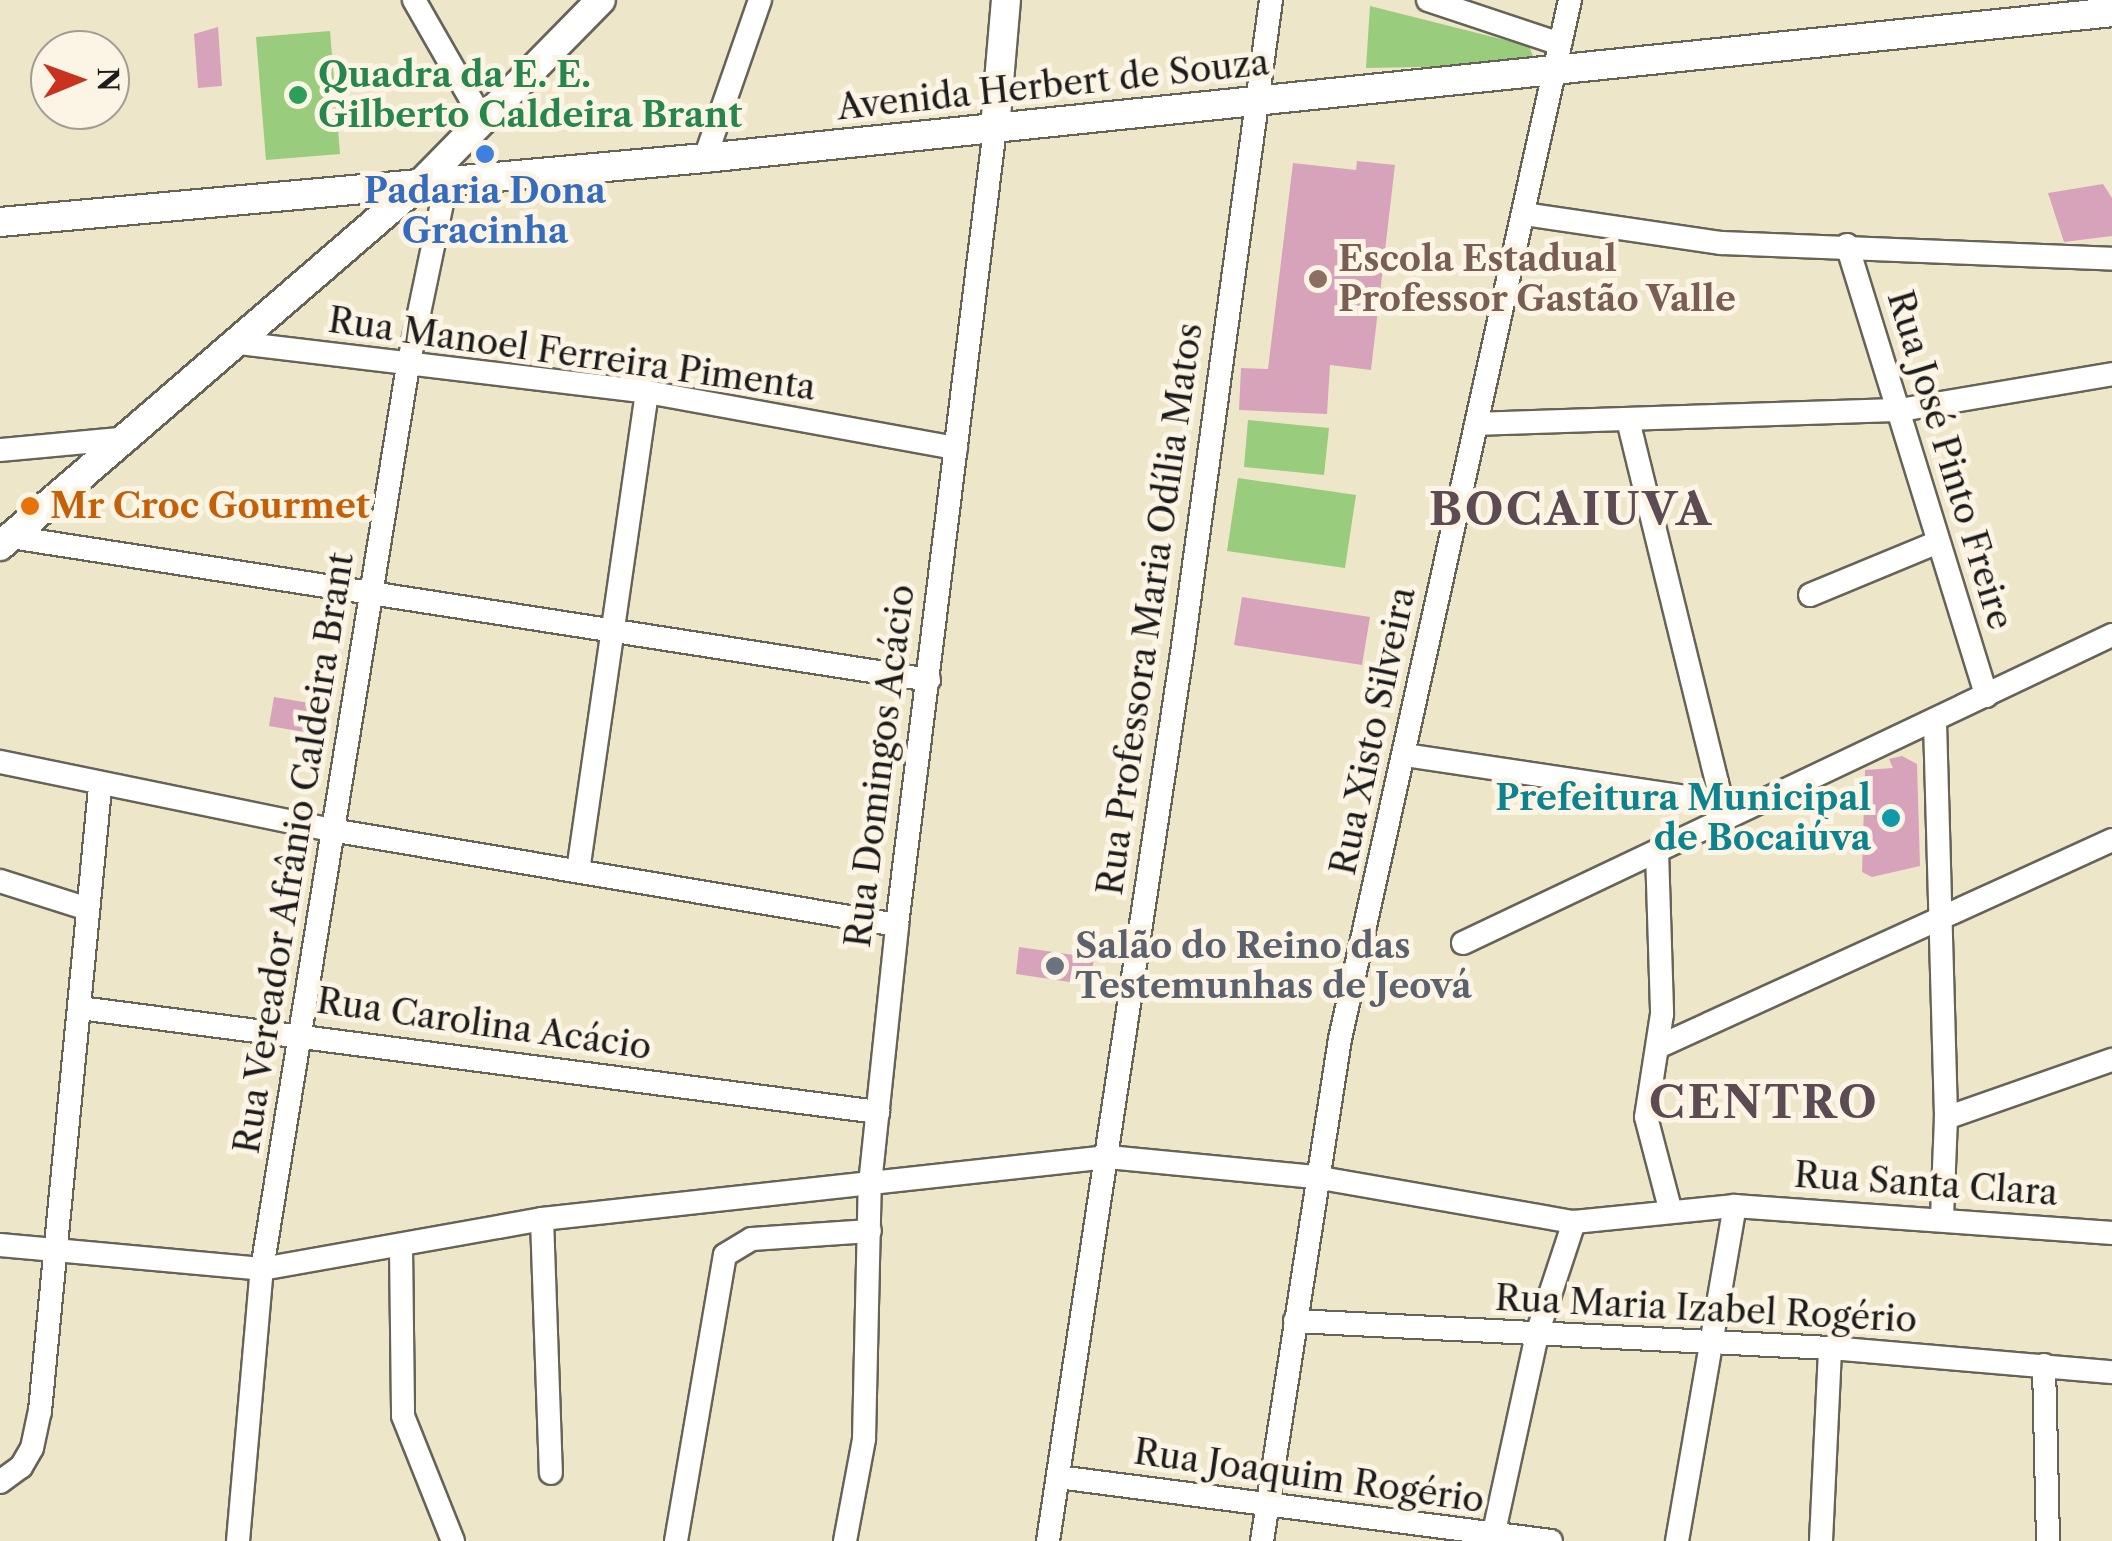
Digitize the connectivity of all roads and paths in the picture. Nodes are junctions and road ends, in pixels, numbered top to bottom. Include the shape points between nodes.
1 (414, 0) edge
2 (601, 0) edge
3 (760, 0) edge
4 (1006, 0) edge
5 (1271, 0) edge
6 (1428, 0) edge
7 (1570, 0) edge
8 (2112, 12) edge
9 (1560, 44) junction
10 (1552, 73) junction
11 (1258, 102) junction
12 (484, 122) junction
13 (995, 128) junction
14 (705, 158) junction
15 (434, 181) junction
16 (1524, 214) junction
17 (0, 222) edge
18 (1847, 245) junction
19 (2112, 259) edge
20 (238, 343) junction
21 (408, 366) junction
22 (2112, 374) edge
23 (647, 392) junction
24 (1900, 410) junction
25 (1628, 420) junction
26 (1476, 424) junction
27 (130, 438) junction
28 (956, 448) junction
29 (0, 450) edge
30 (6, 542) edge
31 (1938, 542) junction
32 (1810, 595) dead end
33 (370, 596) junction
34 (608, 633) junction
35 (2112, 635) edge
36 (929, 680) junction
37 (1986, 696) junction
38 (1935, 722) junction
39 (1405, 756) junction
40 (0, 762) edge
41 (100, 788) junction
42 (1723, 810) junction
43 (337, 831) junction
44 (2112, 840) edge
45 (1657, 850) junction
46 (578, 870) junction
47 (0, 880) edge
48 (88, 909) junction
49 (1943, 916) junction
50 (897, 925) junction
51 (1462, 943) dead end
52 (80, 1008) junction
53 (305, 1035) junction
54 (1658, 1047) junction
55 (2112, 1060) edge
56 (878, 1112) junction
57 (1946, 1118) junction
58 (1108, 1157) junction
59 (1315, 1177) junction
60 (870, 1184) junction
61 (1735, 1206) junction
62 (1671, 1212) junction
63 (1942, 1216) junction
64 (542, 1219) junction
65 (1574, 1222) junction
66 (870, 1231) junction
67 (2110, 1232) edge
68 (0, 1245) edge
69 (56, 1246) junction
70 (401, 1246) junction
71 (262, 1269) junction
72 (1295, 1321) junction
73 (1536, 1334) junction
74 (1710, 1343) junction
75 (1830, 1348) junction
76 (2044, 1365) junction
77 (2112, 1372) edge
78 (550, 1473) dead end
79 (1058, 1477) junction
80 (0, 1482) edge
81 (1267, 1505) junction
82 (1493, 1539) edge
83 (238, 1541) edge
84 (453, 1541) edge
85 (676, 1541) edge
86 (845, 1541) edge
87 (1048, 1541) edge
88 (1262, 1541) edge
89 (1551, 1541) edge
90 (1677, 1541) edge
91 (1821, 1541) edge
92 (2048, 1541) edge

1 - 12 street
2 - 12 street
3 - 14 street
4 - 13 street, Rua Domingos Acácio
5 - 11 street, Rua Professora Maria Odília Matos
6 - 9 street
7 - 9 street, Rua Xisto Silveira
8 - 10 street, Avenida Herbert de Souza
9 - 10 street, Rua Xisto Silveira
10 - 11 street, Avenida Herbert de Souza
10 - 16 street, Rua Xisto Silveira
11 - 13 street, Avenida Herbert de Souza
11 - 58 street, Rua Professora Maria Odília Matos
12 - 15 street
13 - 14 street, Avenida Herbert de Souza
13 - 28 street, Rua Domingos Acácio
14 - 15 street, Avenida Herbert de Souza
15 - 17 street, Avenida Herbert de Souza
15 - 20 street
15 - 21 street, Rua Vereador Afrânio Caldeira Brant
16 - 18 street via 1722,243
16 - 26 street, Rua Xisto Silveira
18 - 19 street
18 - 24 street, Rua José Pinto Freire
20 - 21 street, Rua Manoel Ferreira Pimenta
20 - 27 street
21 - 23 street, Rua Manoel Ferreira Pimenta
21 - 33 street, Rua Vereador Afrânio Caldeira Brant
22 - 24 street
23 - 28 street, Rua Manoel Ferreira Pimenta
23 - 34 street
24 - 25 street
24 - 31 street, Rua José Pinto Freire
25 - 26 street
25 - 42 street
26 - 39 street, Rua Xisto Silveira
27 - 29 street
27 - 30 street
28 - 36 street, Rua Domingos Acácio
30 - 33 street
31 - 32 street
31 - 37 street, Rua José Pinto Freire
33 - 34 street
33 - 43 street, Rua Vereador Afrânio Caldeira Brant
34 - 36 street
34 - 46 street
35 - 37 street
36 - 50 street, Rua Domingos Acácio
37 - 38 street
38 - 42 street
38 - 49 street
39 - 42 street
39 - 59 street, Rua Xisto Silveira
40 - 41 street
41 - 43 street
41 - 48 street
42 - 45 street
43 - 46 street
43 - 53 street, Rua Vereador Afrânio Caldeira Brant
44 - 49 street
45 - 51 street
45 - 54 street
46 - 50 street
47 - 48 street
48 - 52 street
49 - 54 street
49 - 57 street
50 - 56 street, Rua Domingos Acácio
52 - 53 street, Rua Carolina Acácio
52 - 69 street
53 - 56 street, Rua Carolina Acácio
53 - 71 street, Rua Vereador Afrânio Caldeira Brant
54 - 62 street via 1646,1117
55 - 57 street
56 - 60 street, Rua Domingos Acácio
57 - 63 street
58 - 59 street, Rua Santa Clara
58 - 60 street, Rua Santa Clara via 1018,1162
58 - 79 street, Rua Professora Maria Odília Matos
59 - 65 street, Rua Santa Clara
59 - 72 street, Rua Xisto Silveira
60 - 64 street, Rua Santa Clara
60 - 66 street, Rua Domingos Acácio
61 - 62 street, Rua Santa Clara
61 - 63 street, Rua Santa Clara
61 - 74 street
62 - 65 street, Rua Santa Clara
63 - 67 street, Rua Santa Clara
64 - 70 street, Rua Santa Clara
64 - 78 street
65 - 73 street
66 - 85 street via 752,1239 725,1255
66 - 86 street, Rua Domingos Acácio via 864,1438
68 - 69 street, Rua Santa Clara
69 - 71 street, Rua Santa Clara
69 - 80 street via 32,1448
70 - 71 street, Rua Santa Clara
70 - 84 street via 402,1416
71 - 83 street, Rua Vereador Afrânio Caldeira Brant
72 - 73 street, Rua Maria Izabel Rogério
72 - 81 street, Rua Xisto Silveira
73 - 74 street, Rua Maria Izabel Rogério
73 - 82 street
74 - 75 street, Rua Maria Izabel Rogério
74 - 90 street
75 - 76 street, Rua Maria Izabel Rogério
75 - 91 street
76 - 77 street, Rua Maria Izabel Rogério
76 - 92 street
79 - 81 street, Rua Joaquim Rogério
79 - 87 street, Rua Professora Maria Odília Matos
81 - 82 street, Rua Joaquim Rogério
81 - 88 street, Rua Xisto Silveira
82 - 89 street, Rua Joaquim Rogério

